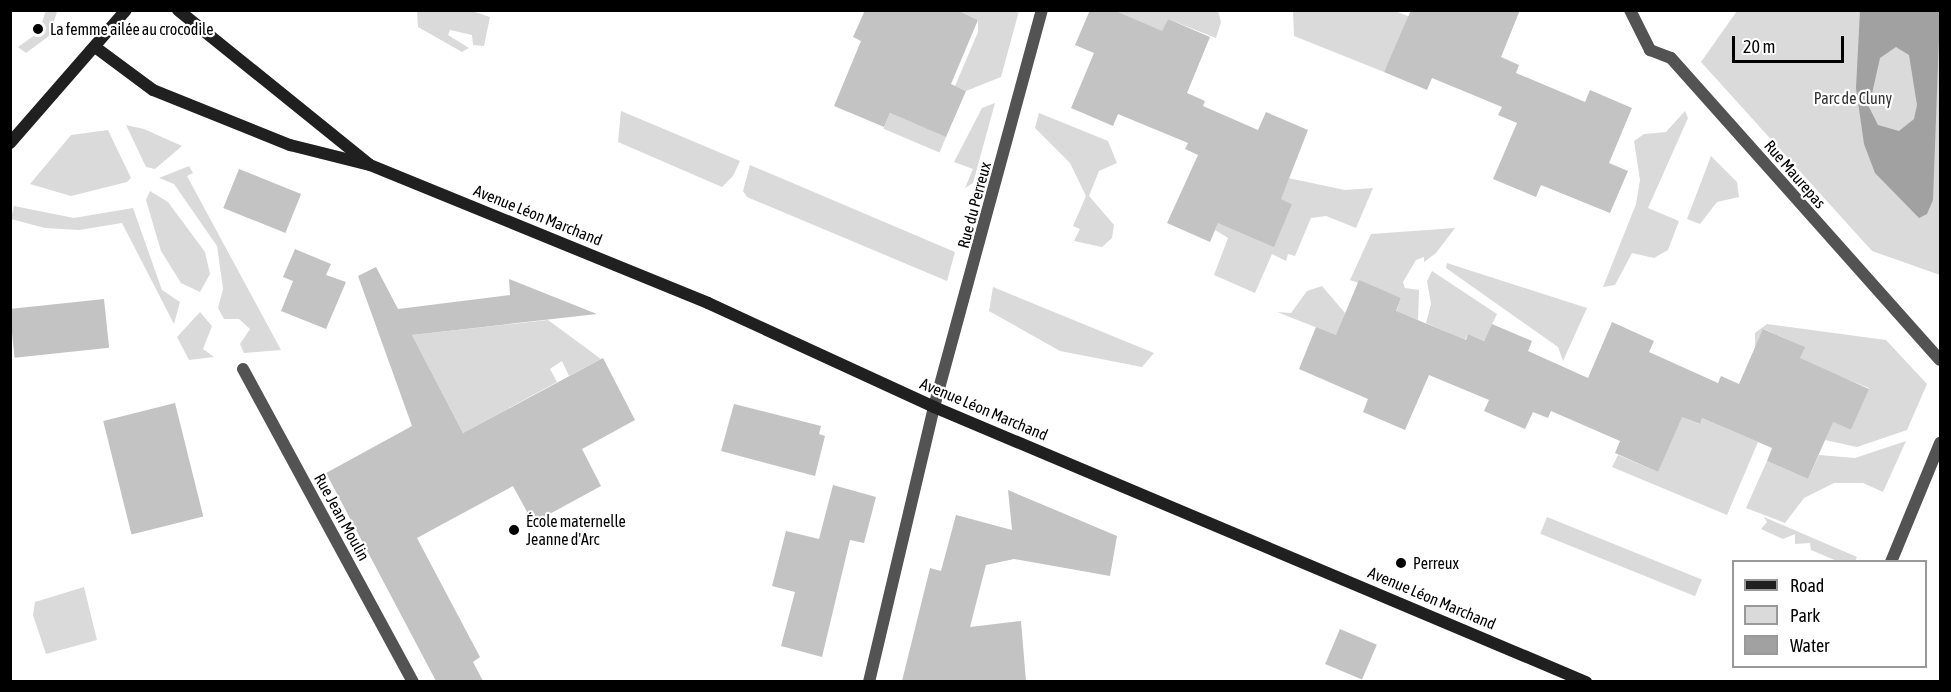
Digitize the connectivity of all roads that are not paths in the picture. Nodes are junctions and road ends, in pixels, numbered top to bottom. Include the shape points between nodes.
1 (126, 10) edge
2 (178, 10) edge
3 (1042, 10) edge
4 (1630, 10) edge
5 (95, 46) junction
6 (10, 143) edge
7 (370, 165) junction
8 (1941, 360) edge
9 (243, 369) dead end
10 (934, 407) junction
11 (1941, 443) edge
12 (1891, 560) edge
13 (413, 681) edge
14 (868, 681) edge
15 (1581, 681) edge

1 - 5 main road
2 - 7 main road, Avenue Léon Marchand
3 - 10 street, Rue du Perreux
4 - 8 street, Rue Maurepas via 1650,50 1671,58
5 - 6 main road
5 - 7 main road, Avenue Léon Marchand via 153,90 290,145
7 - 10 main road, Avenue Léon Marchand via 708,303
9 - 13 street, Rue Jean Moulin
10 - 14 street, Rue du Perreux
10 - 15 main road, Avenue Léon Marchand
11 - 12 street

